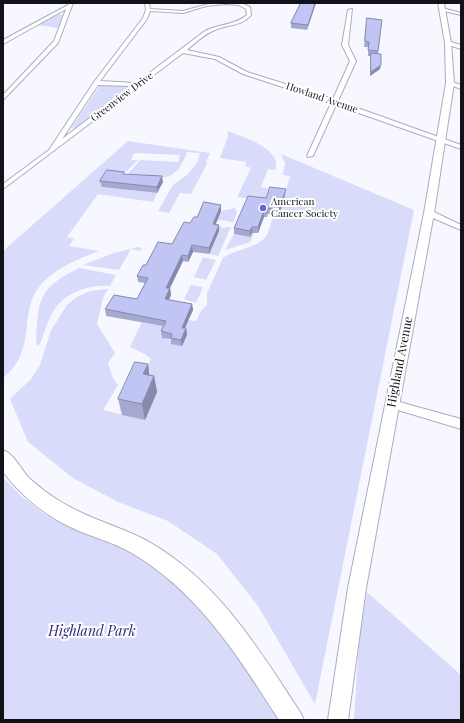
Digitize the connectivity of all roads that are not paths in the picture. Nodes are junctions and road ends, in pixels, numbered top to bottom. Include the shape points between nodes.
1 (147, 3) edge
2 (70, 5) edge
3 (442, 6) edge
4 (148, 10) junction
5 (350, 10) dead end
6 (461, 14) edge
7 (3, 42) edge
8 (448, 43) junction
9 (461, 47) edge
10 (183, 51) junction
11 (96, 83) junction
12 (450, 83) junction
13 (137, 85) junction
14 (461, 87) edge
15 (3, 98) edge
16 (335, 102) junction
17 (441, 139) junction
18 (461, 147) edge
19 (51, 151) junction
20 (310, 156) dead end
21 (3, 187) edge
22 (429, 213) junction
23 (461, 228) edge
24 (392, 404) junction
25 (461, 424) edge
26 (3, 457) edge
27 (292, 720) edge
28 (338, 720) edge

1 - 4 street
2 - 7 street
2 - 15 street via 56,42
3 - 6 street
3 - 8 street, Highland Avenue
4 - 10 street, Greenview Drive via 183,12 206,5 226,3 240,4 248,8 249,15 242,22 212,29
4 - 11 street via 145,18
5 - 16 street via 345,45 353,61
8 - 9 street
8 - 12 street, Highland Avenue
10 - 13 street, Greenview Drive
10 - 16 street, Howland Avenue via 217,58 245,73
11 - 13 street
11 - 19 street
12 - 14 street
12 - 17 street, Highland Avenue
13 - 19 street, Greenview Drive
16 - 17 street, Howland Avenue
16 - 20 street
17 - 18 street, Howland Avenue
17 - 22 street, Highland Avenue
19 - 21 street, Greenview Drive
22 - 23 street
22 - 24 street, Highland Avenue
24 - 25 street
24 - 28 street, Highland Avenue via 350,631
26 - 27 main road via 14,474 34,494 60,511 145,550 182,576 223,617

